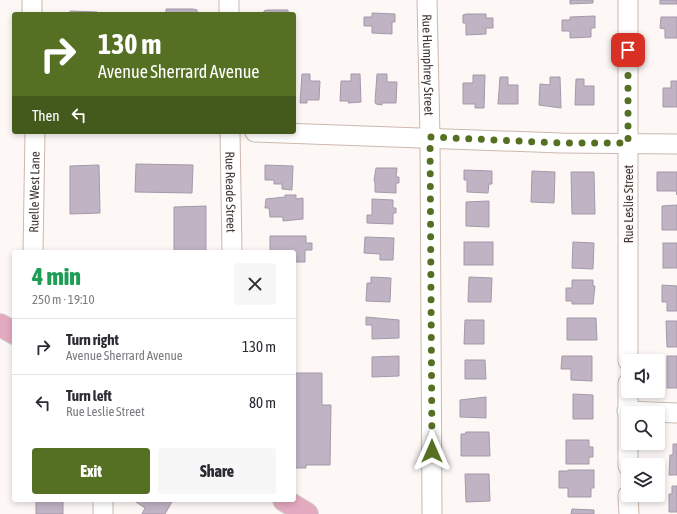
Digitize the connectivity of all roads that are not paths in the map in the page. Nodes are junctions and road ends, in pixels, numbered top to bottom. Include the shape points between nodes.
1 (32, 0) edge
2 (229, 0) edge
3 (427, 0) edge
4 (628, 0) edge
5 (32, 12) edge
6 (229, 12) edge
7 (296, 133) edge
8 (35, 134) edge
9 (230, 134) edge
10 (430, 137) junction
11 (628, 143) junction
12 (677, 144) edge
13 (33, 250) edge
14 (232, 250) edge
15 (0, 325) edge
16 (12, 332) edge
17 (628, 354) edge
18 (665, 413) edge
19 (677, 414) edge
20 (103, 502) edge
21 (628, 502) edge
22 (103, 514) edge
23 (432, 514) edge
24 (629, 514) edge

1 - 5 street
2 - 6 street
3 - 10 street, Rue Humphrey Street
4 - 11 street, Rue Leslie Street
7 - 10 street
8 - 13 street, Ruelle West Lane
9 - 14 street, Rue Reade Street
10 - 11 street via 561,143
10 - 23 street, Rue Humphrey Street
11 - 12 street
11 - 17 street, Rue Leslie Street
15 - 16 main road
18 - 19 street
20 - 22 street
21 - 24 street

